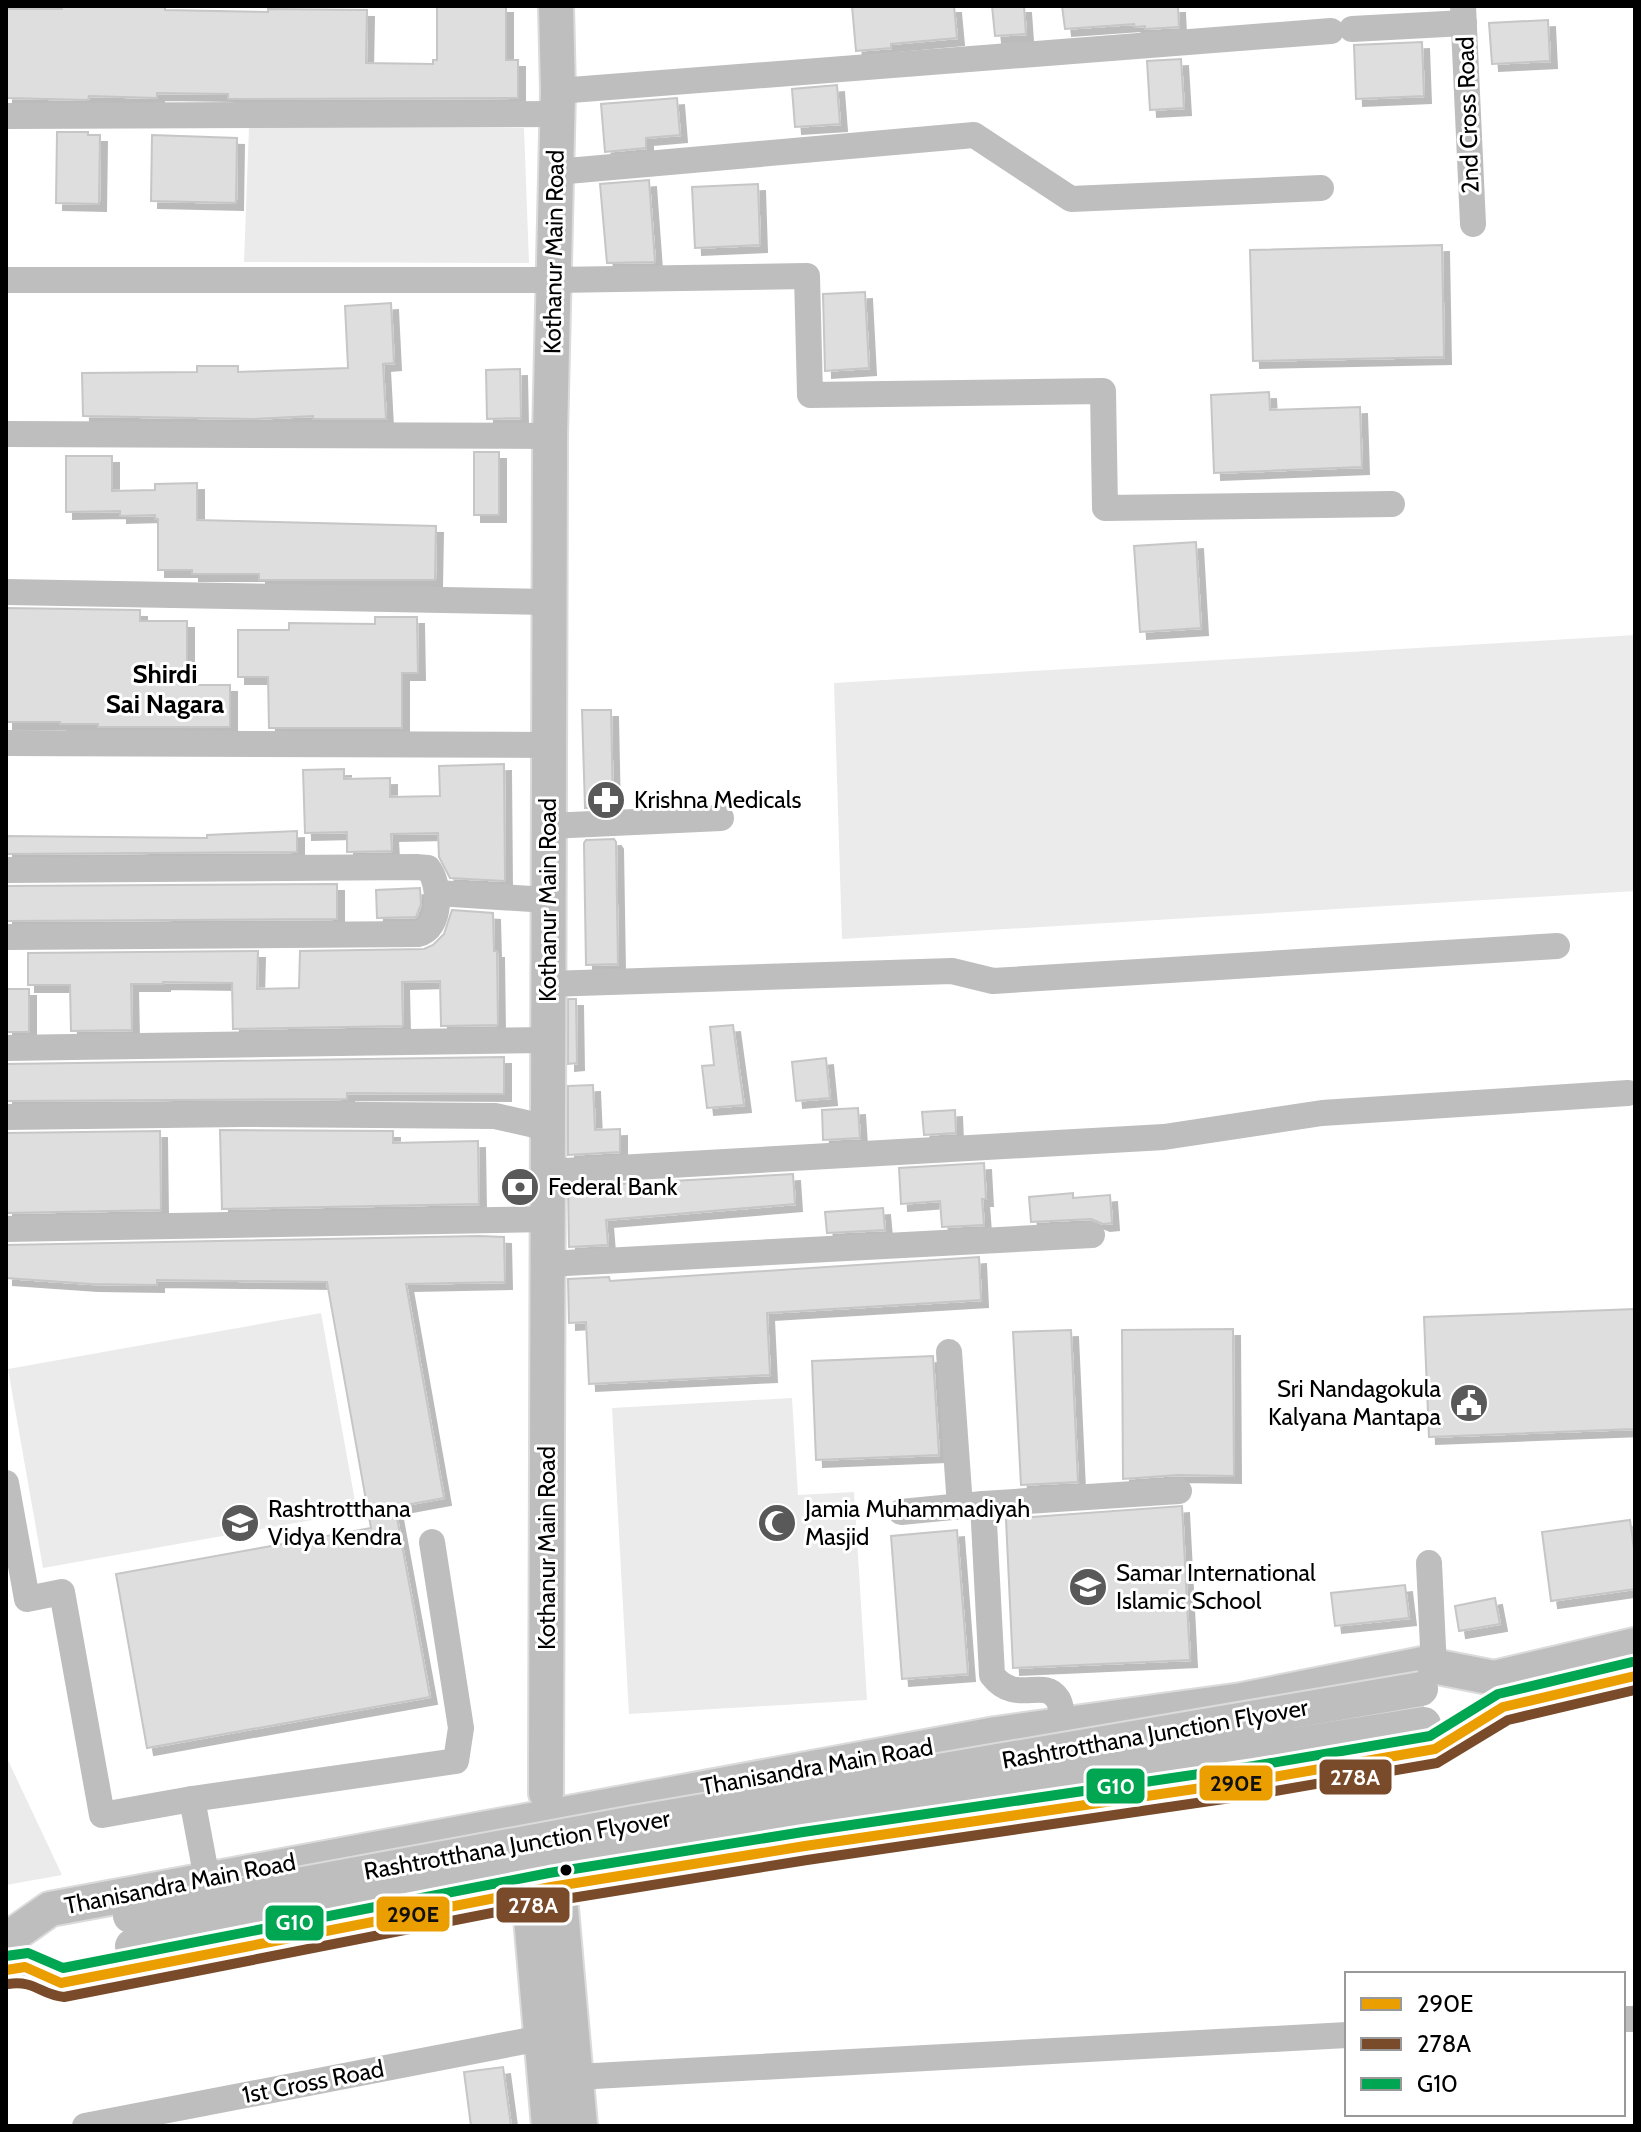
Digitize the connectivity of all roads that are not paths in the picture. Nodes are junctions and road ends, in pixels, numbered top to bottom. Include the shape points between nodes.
1 (556, 6) edge
2 (1464, 14) edge
3 (558, 102) junction
4 (6, 116) edge
5 (556, 172) junction
6 (1321, 188) dead end
7 (1473, 224) dead end
8 (6, 280) edge
9 (553, 280) junction
10 (6, 434) edge
11 (550, 436) junction
12 (1392, 504) dead end
13 (6, 592) edge
14 (549, 602) junction
15 (6, 743) edge
16 (549, 745) junction
17 (721, 818) dead end
18 (549, 826) junction
19 (6, 870) edge
20 (437, 893) junction
21 (548, 900) junction
22 (6, 937) edge
23 (1557, 946) dead end
24 (548, 984) junction
25 (548, 1040) junction
26 (6, 1048) edge
27 (1628, 1093) dead end
28 (6, 1117) edge
29 (548, 1128) junction
30 (547, 1172) junction
31 (547, 1219) junction
32 (6, 1229) edge
33 (1092, 1235) dead end
34 (547, 1264) junction
35 (949, 1352) dead end
36 (6, 1483) edge
37 (1179, 1491) dead end
38 (971, 1505) junction
39 (901, 1512) dead end
40 (432, 1542) dead end
41 (1429, 1563) dead end
42 (1635, 1645) edge
43 (1635, 1676) edge
44 (1427, 1678) junction
45 (1499, 1692) junction
46 (1242, 1700) junction
47 (1062, 1724) junction
48 (1256, 1780) junction
49 (192, 1799) junction
50 (541, 1809) junction
51 (207, 1879) junction
52 (549, 1898) junction
53 (9, 1935) edge
54 (34, 1957) edge
55 (1345, 2035) edge
56 (541, 2038) junction
57 (576, 2077) junction
58 (85, 2126) edge
59 (549, 2126) edge
60 (580, 2126) edge

1 - 3 main road, Kothanur Main Road
2 - 3 street via 1342,30
2 - 7 street, 2nd Cross Road
3 - 4 street
3 - 5 main road, Kothanur Main Road
5 - 6 street via 974,135 1071,199
5 - 9 main road, Kothanur Main Road
8 - 9 street
9 - 11 main road, Kothanur Main Road
9 - 12 street via 807,276 810,395 1103,391 1105,508
10 - 11 street
11 - 14 main road, Kothanur Main Road
13 - 14 street
14 - 16 main road, Kothanur Main Road
15 - 16 street
16 - 18 main road, Kothanur Main Road
17 - 18 street
18 - 21 main road, Kothanur Main Road
19 - 20 street via 416,867 428,868
20 - 21 street
20 - 22 street via 433,926 418,934
21 - 24 main road, Kothanur Main Road
23 - 24 street via 993,981 952,971
24 - 25 main road, Kothanur Main Road
25 - 26 street
25 - 29 main road, Kothanur Main Road
27 - 30 street via 1322,1113 1164,1137
28 - 29 street via 495,1116
29 - 30 main road, Kothanur Main Road
30 - 31 main road, Kothanur Main Road
31 - 32 street
31 - 34 main road, Kothanur Main Road
33 - 34 street
34 - 50 main road, Kothanur Main Road
35 - 38 street
36 - 49 street via 27,1599 62,1592 102,1815
37 - 38 street
38 - 39 street
38 - 47 street via 992,1675 1010,1690 1052,1693
40 - 49 street via 461,1728 456,1761
41 - 44 street
42 - 45 main road
43 - 45 main road
44 - 45 main road, Rashtrotthana Junction Flyover
44 - 46 main road, Thanisandra Main Road via 1423,1664
44 - 54 main road, Rashtrotthana Junction Flyover, bridge via 634,1823
45 - 48 main road via 1435,1749
45 - 54 main road, Rashtrotthana Junction Flyover, bridge via 1424,1724 664,1846
46 - 47 main road, Thanisandra Main Road
46 - 48 main road
47 - 50 main road, Thanisandra Main Road
48 - 52 main road via 613,1876
49 - 51 street
50 - 51 main road, Thanisandra Main Road
50 - 52 main road, Kothanur Main Road
51 - 53 main road, Thanisandra Main Road via 50,1909
52 - 54 main road via 61,1983
52 - 56 main road
52 - 57 main road
53 - 54 main road, Rashtrotthana Junction Flyover
55 - 57 street
56 - 58 street, 1st Cross Road
56 - 59 main road
57 - 60 main road

